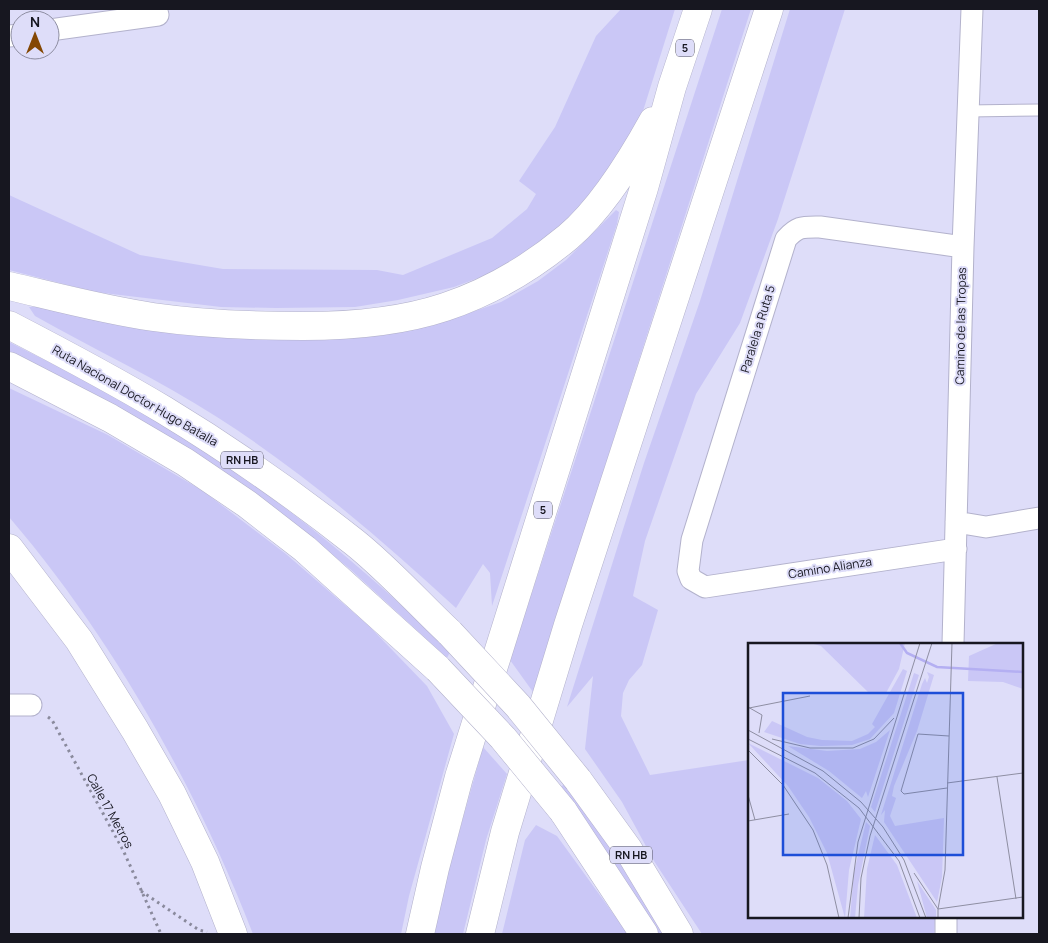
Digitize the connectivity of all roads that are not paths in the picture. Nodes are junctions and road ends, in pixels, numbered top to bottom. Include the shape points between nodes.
1 (698, 9) edge
2 (768, 9) edge
3 (972, 9) edge
4 (158, 15) dead end
5 (60, 29) edge
6 (672, 87) junction
7 (968, 110) junction
8 (1039, 110) edge
9 (963, 247) junction
10 (9, 286) edge
11 (9, 324) edge
12 (9, 366) edge
13 (1039, 518) edge
14 (956, 522) junction
15 (9, 548) edge
16 (956, 549) junction
17 (705, 587) joint
18 (953, 643) edge
19 (9, 705) edge
20 (31, 705) road end
21 (946, 918) edge
22 (233, 933) edge
23 (420, 934) edge
24 (480, 934) edge
25 (644, 934) edge
26 (679, 934) edge
27 (946, 934) edge

1 - 6 highway, 5
2 - 24 highway via 568,625 505,832
3 - 7 street, Camino de las Tropas
4 - 5 street
6 - 10 highway via 623,170 596,208 570,236 514,276 445,307 354,324 254,326 116,311
6 - 23 highway, 5 via 644,188 459,777
7 - 8 lane
7 - 9 street, Camino de las Tropas
9 - 14 street, Camino de las Tropas
9 - 17 street, Paralela a Ruta 5 via 802,226 786,239 692,540 688,571 691,579
11 - 26 highway, Ruta Nacional Doctor Hugo Batalla / RN HB, bridge via 165,410 229,451 355,543 450,633 518,706 628,849
12 - 25 highway, bridge via 110,418 185,462 305,549 438,669 504,738 563,811
13 - 14 street via 986,527
14 - 16 street, Camino de las Tropas
15 - 22 highway via 79,640 135,730 172,794 205,862
16 - 17 street, Camino Alianza
16 - 18 street, Camino de las Tropas
19 - 20 street
21 - 27 street

